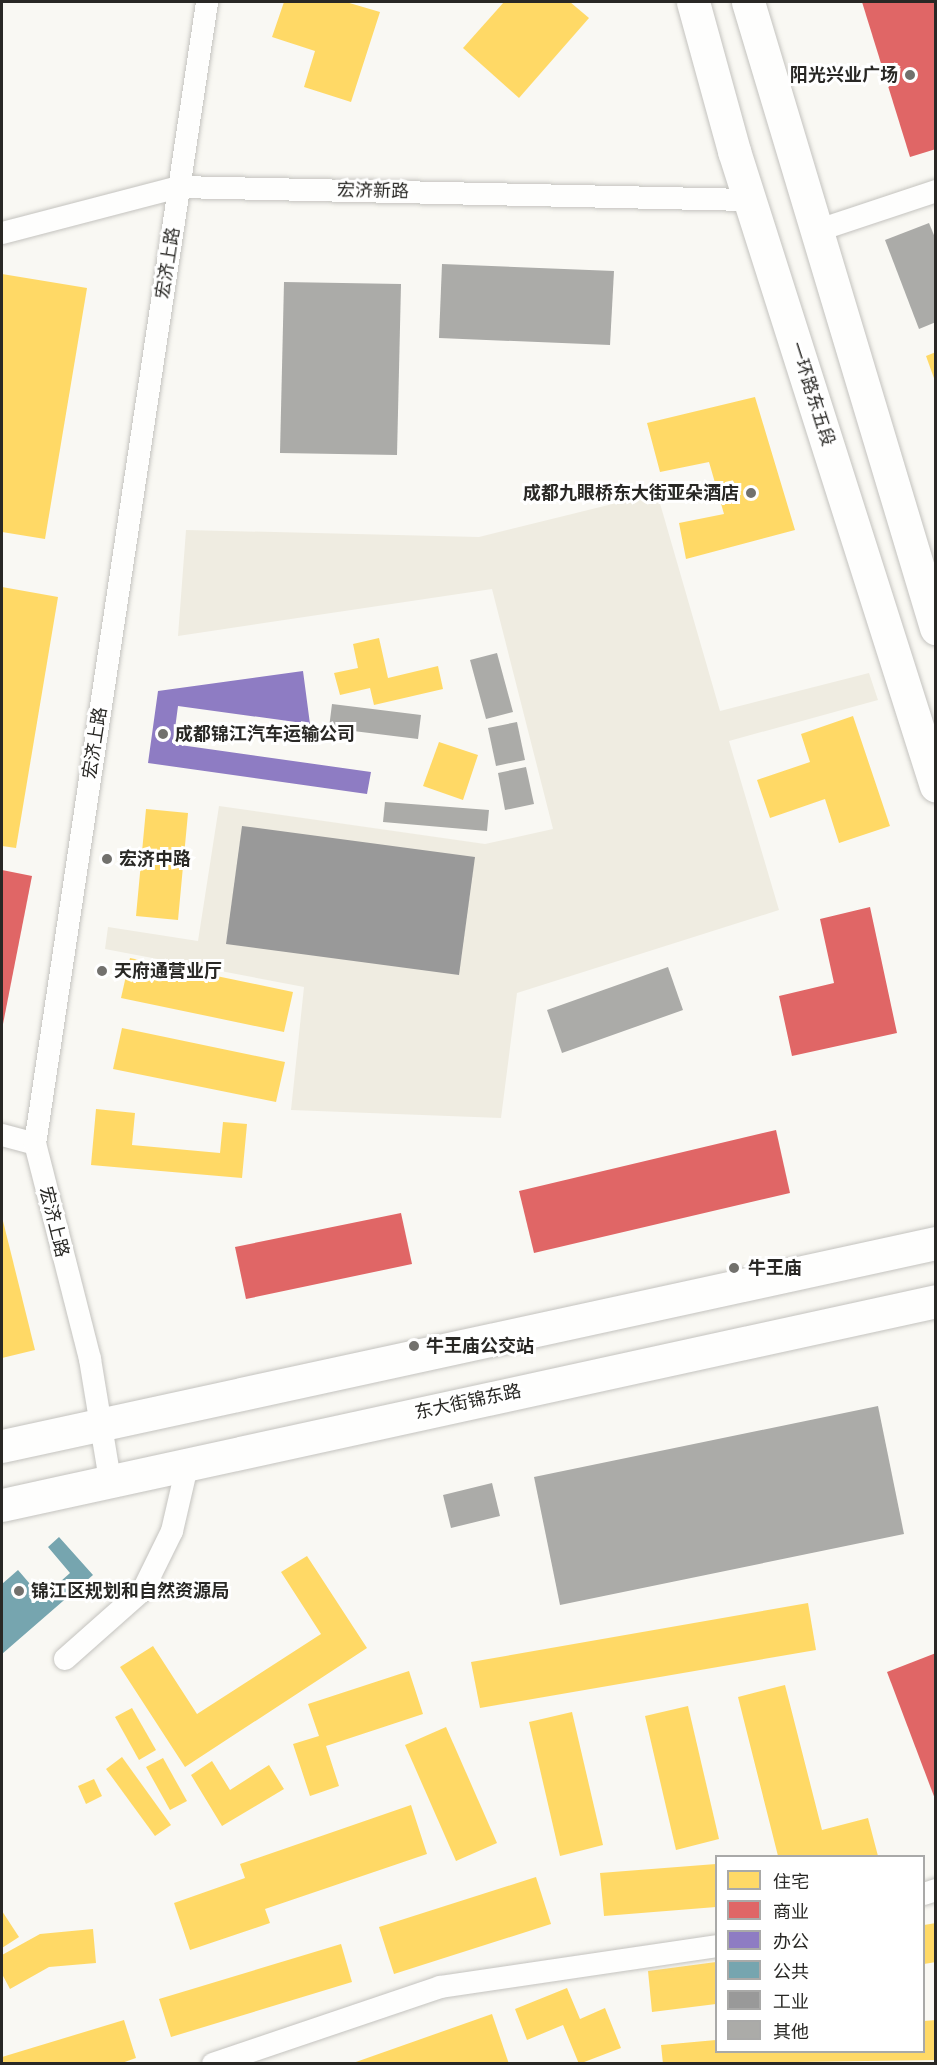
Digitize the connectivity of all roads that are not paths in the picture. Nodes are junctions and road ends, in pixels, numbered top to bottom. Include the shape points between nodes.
1 (207, 2) edge
2 (693, 2) edge
3 (748, 2) edge
4 (179, 186) junction
5 (936, 191) edge
6 (749, 200) junction
7 (813, 232) junction
8 (2, 233) edge
9 (936, 628) edge
10 (936, 786) edge
11 (2, 1135) edge
12 (34, 1144) junction
13 (936, 1225) edge
14 (920, 1247) edge
15 (931, 1305) edge
16 (102, 1423) junction
17 (2, 1446) edge
18 (188, 1462) junction
19 (110, 1480) junction
20 (2, 1505) edge
21 (65, 1659) dead end
22 (715, 1946) edge
23 (213, 2064) edge

1 - 4 street, 宏济上路
2 - 6 main road, 一环路东五段
3 - 7 main road
4 - 6 street, 宏济新路
4 - 8 street, 宏济新路
4 - 12 street, 宏济上路
5 - 7 street
6 - 10 main road, 一环路东五段
7 - 9 main road
11 - 12 street
12 - 16 street, 宏济上路
13 - 14 main road
14 - 16 main road
15 - 18 main road, 东大街锦东路
16 - 17 main road
16 - 19 street, 宏济上路
18 - 19 main road, 东大街锦东路
18 - 21 street via 172,1531 143,1590
19 - 20 main road, 东大街锦东路
22 - 23 street via 441,1987

